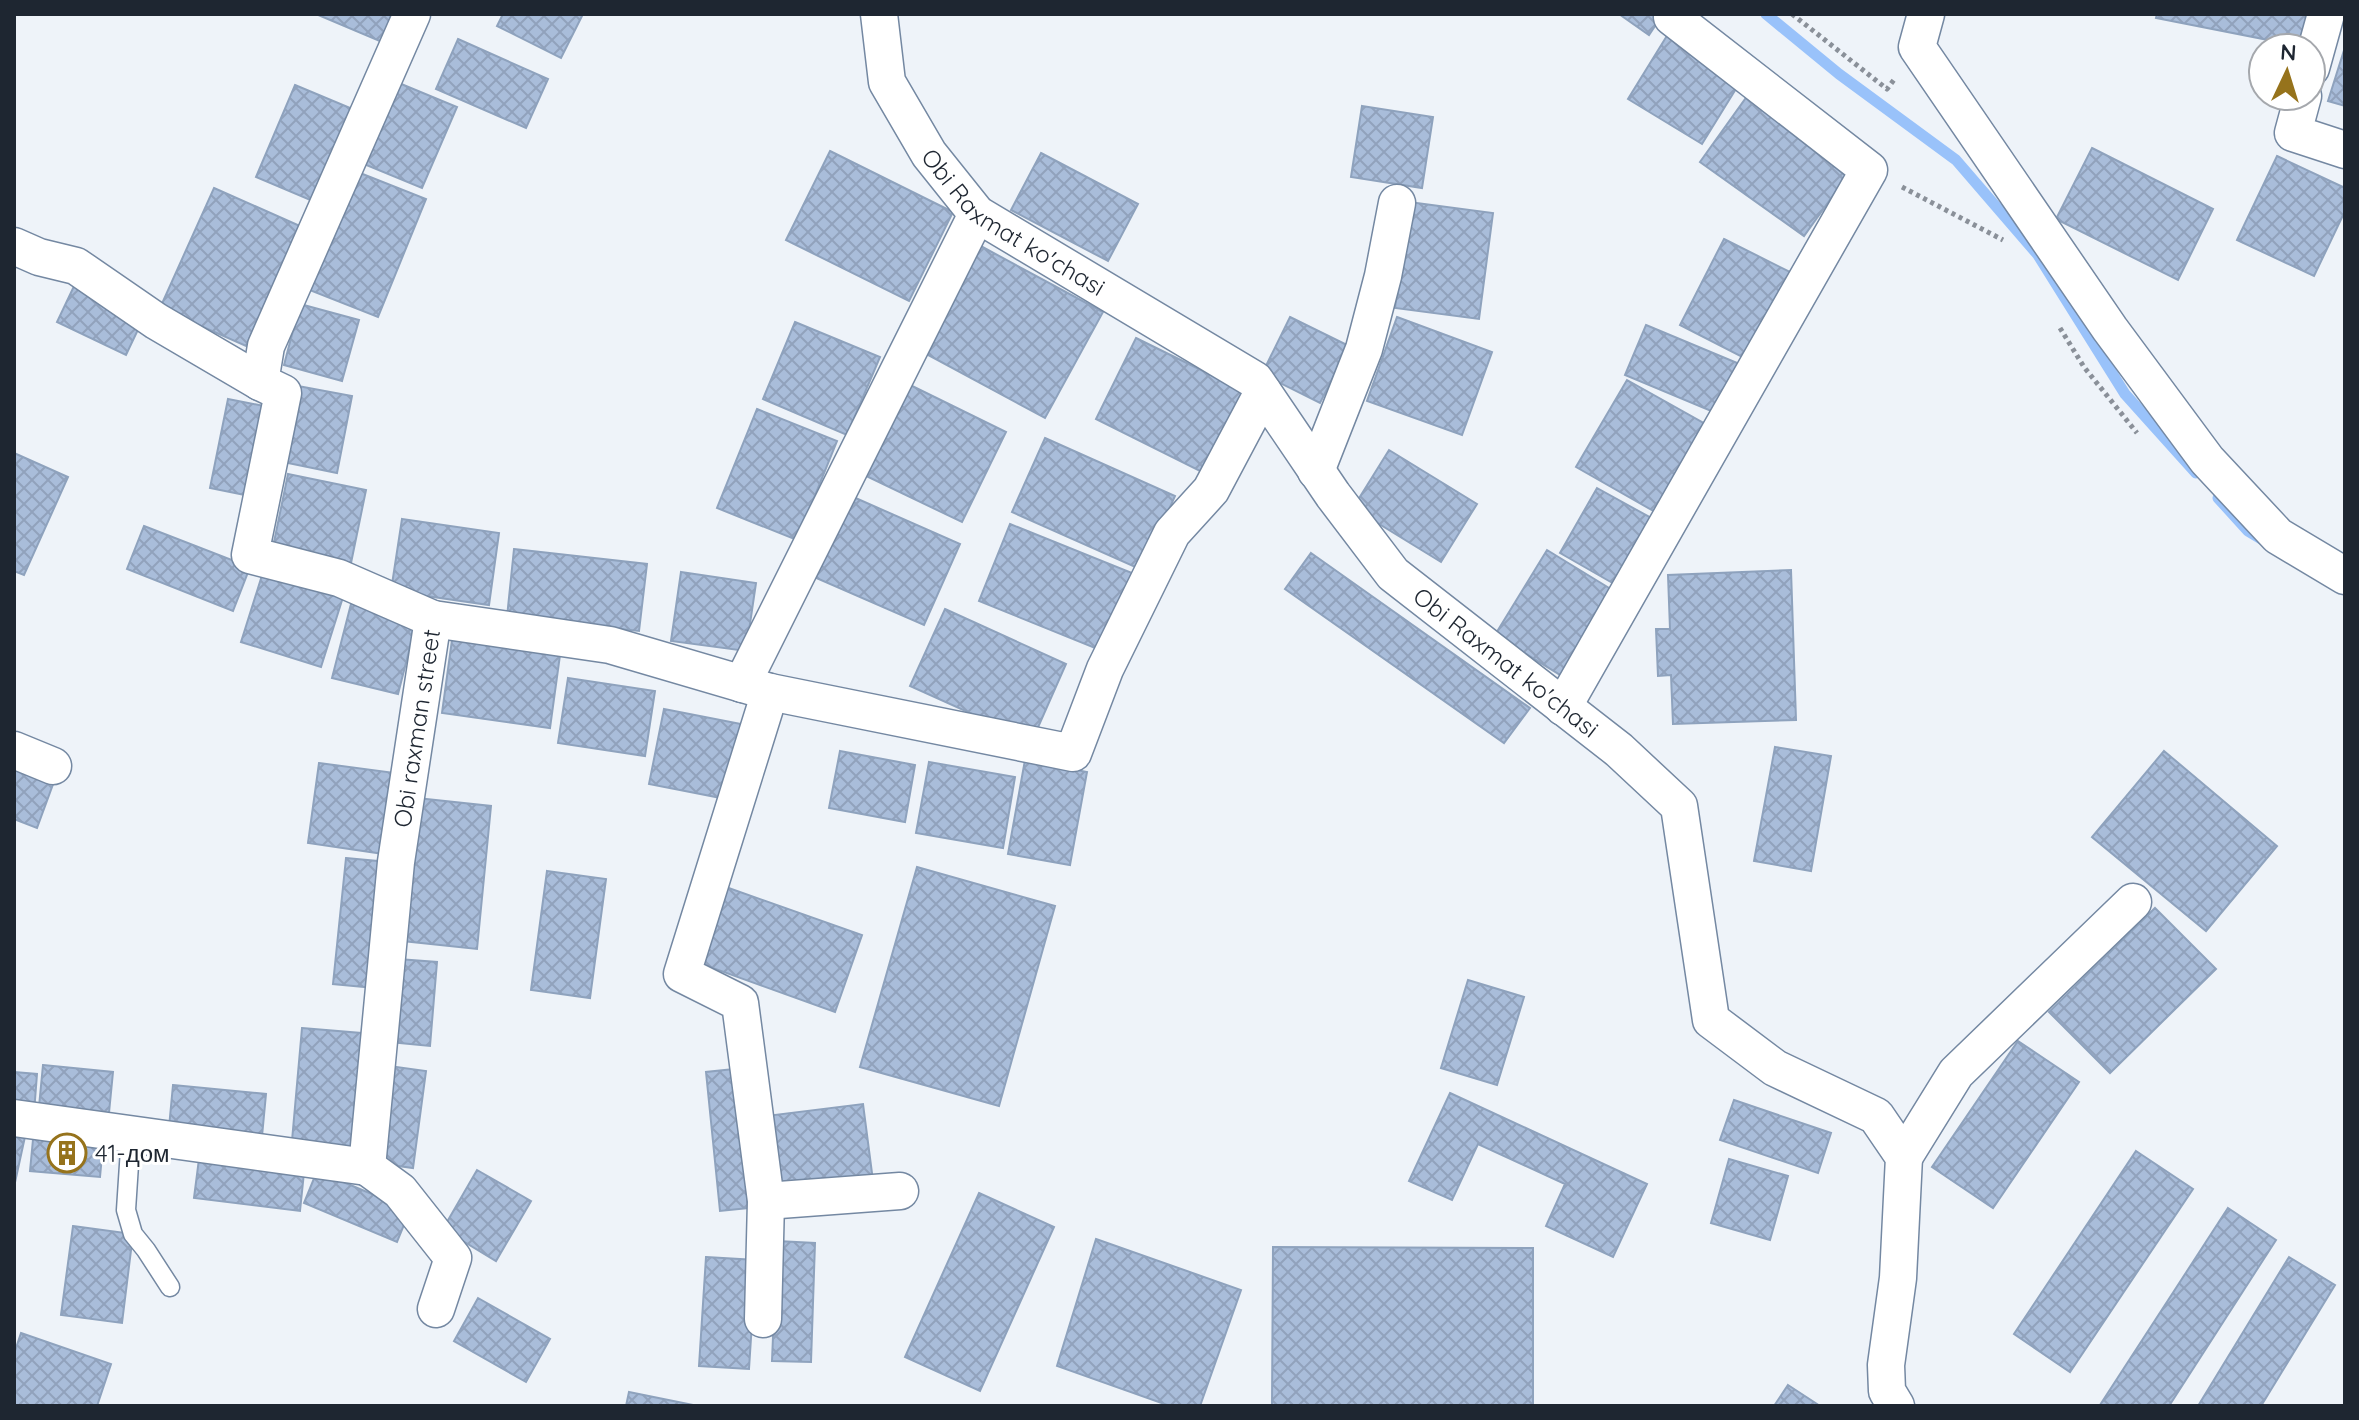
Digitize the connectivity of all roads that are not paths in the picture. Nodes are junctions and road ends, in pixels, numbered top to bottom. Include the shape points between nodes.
1 (412, 14) edge
2 (879, 14) edge
3 (1672, 17) dead end
4 (1921, 30) edge
5 (2299, 112) edge
6 (2345, 150) edge
7 (1397, 203) dead end
8 (977, 214) junction
9 (14, 246) edge
10 (260, 382) junction
11 (1263, 392) junction
12 (1316, 471) junction
13 (2345, 576) edge
14 (433, 619) junction
15 (756, 688) junction
16 (1563, 707) junction
17 (14, 750) edge
18 (53, 766) dead end
19 (2133, 902) dead end
20 (14, 1118) edge
21 (131, 1134) junction
22 (1904, 1157) junction
23 (367, 1167) junction
24 (900, 1191) dead end
25 (766, 1201) junction
26 (170, 1287) dead end
27 (436, 1309) dead end
28 (763, 1319) dead end
29 (1886, 1365) junction
30 (1859, 1406) edge
31 (1896, 1406) edge

1 - 10 street via 266,346
2 - 8 street, Obi Raxmat ko'chasi via 887,82 929,154
3 - 16 street via 1869,170
4 - 13 street via 2110,329 2207,460 2278,536
5 - 6 street via 2293,133
7 - 12 street via 1364,349
8 - 11 street, Obi Raxmat ko'chasi via 1255,380
8 - 15 street
9 - 10 street via 76,266
10 - 14 street, Obi raxman street via 283,393 250,555 339,578
11 - 12 street, Obi Raxmat ko'chasi
11 - 15 street via 1211,490 1172,533 1105,669 1073,753
12 - 16 street, Obi Raxmat ko'chasi via 1393,574
14 - 15 street via 610,645
14 - 23 street, Obi raxman street via 396,862
15 - 25 street via 682,974 740,1003
16 - 22 street, Obi Raxmat ko'chasi via 1679,806 1711,1020 1775,1068 1876,1116
17 - 18 street
19 - 22 street via 1956,1073
20 - 21 street
21 - 23 street
21 - 26 lane via 126,1210 133,1234
22 - 29 street via 1898,1278
23 - 27 street via 400,1191 453,1258
24 - 25 street
25 - 28 street
29 - 30 street
29 - 31 street via 1887,1391

